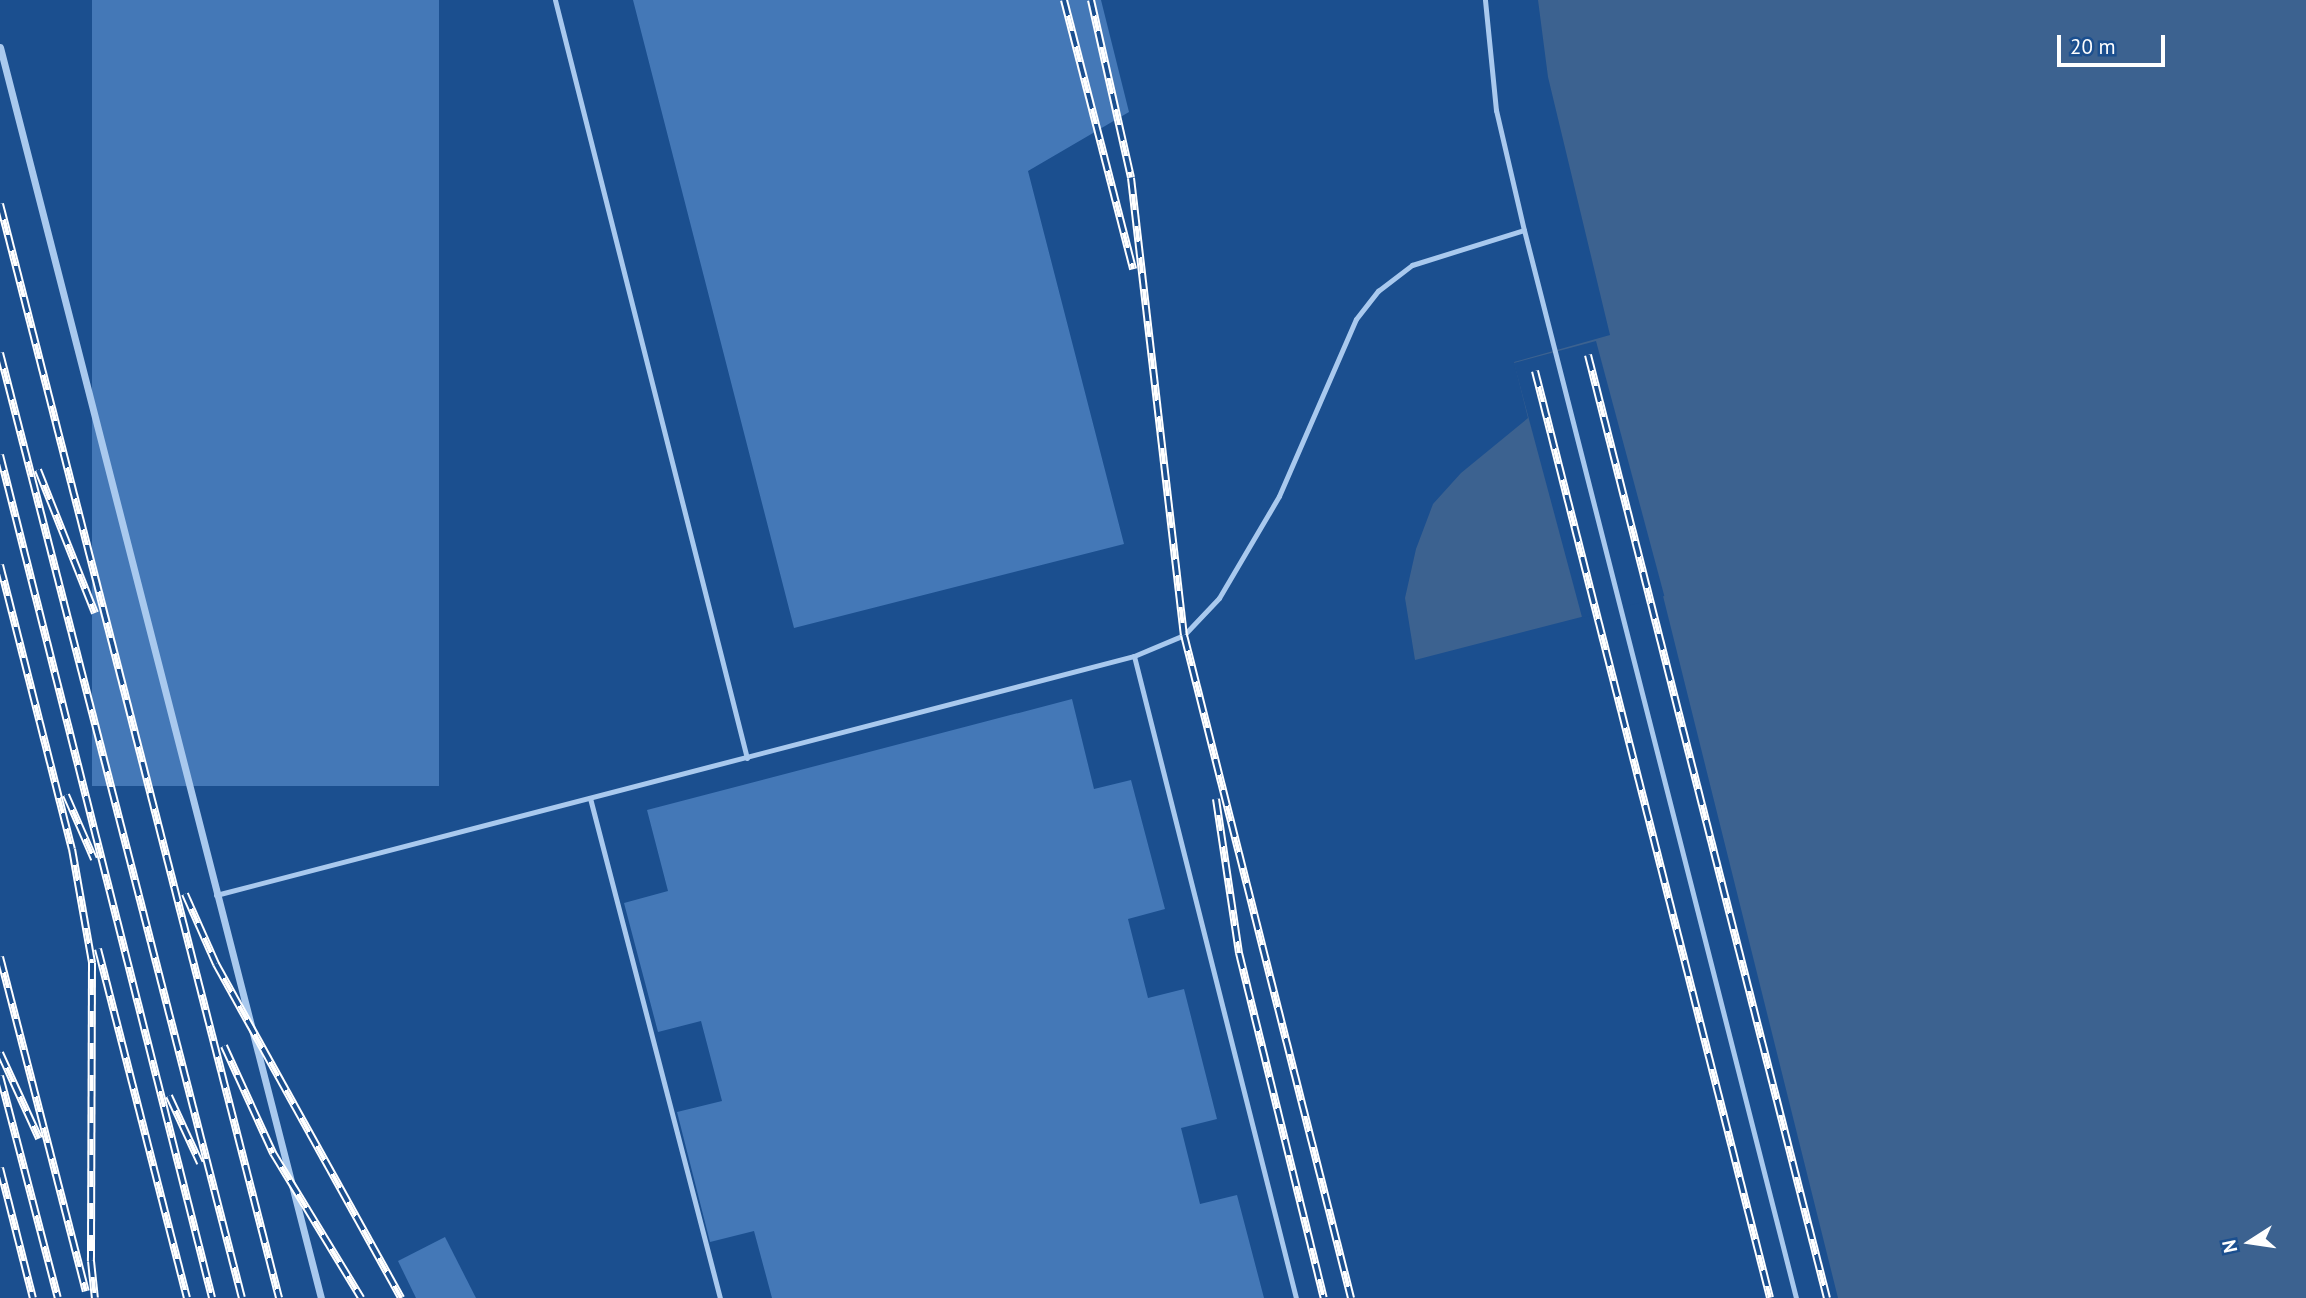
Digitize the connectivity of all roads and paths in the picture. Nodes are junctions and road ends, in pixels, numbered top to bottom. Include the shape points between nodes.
1 (555, 0) edge
2 (1485, 0) edge
3 (0, 47) edge
4 (1524, 230) junction
5 (1134, 656) junction
6 (747, 758) junction
7 (590, 798) junction
8 (216, 895) junction
9 (321, 1298) edge
10 (720, 1298) edge
11 (1296, 1298) edge
12 (1797, 1298) edge

1 - 6 lane
2 - 4 lane via 1496,110
3 - 8 street
4 - 5 lane via 1412,264 1378,291 1356,319 1279,496 1219,597 1184,635
4 - 12 lane
5 - 6 lane
5 - 11 lane
6 - 7 lane
7 - 8 lane
7 - 10 lane
8 - 9 street

